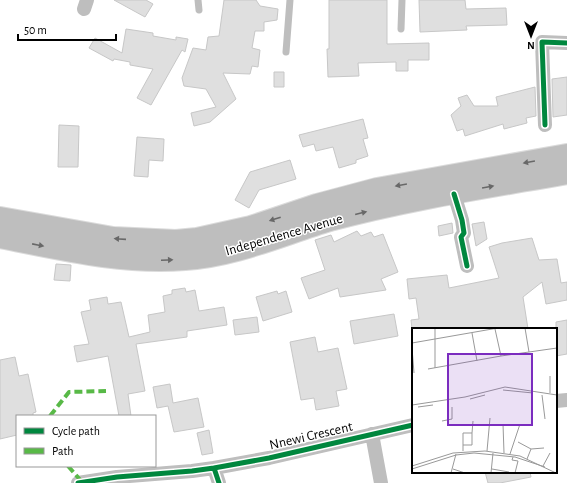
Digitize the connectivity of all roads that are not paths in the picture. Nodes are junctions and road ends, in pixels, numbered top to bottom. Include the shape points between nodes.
1 (198, 0) edge
2 (290, 0) edge
3 (402, 0) edge
4 (199, 10) dead end
5 (401, 29) dead end
6 (567, 43) edge
7 (286, 52) dead end
8 (545, 125) dead end
9 (567, 155) edge
10 (567, 173) edge
11 (454, 194) junction
12 (0, 218) edge
13 (0, 237) edge
14 (467, 266) dead end
15 (567, 400) edge
16 (557, 401) edge
17 (412, 425) edge
18 (372, 434) junction
19 (214, 468) junction
20 (78, 483) edge
21 (218, 483) edge
22 (381, 483) edge

1 - 4 lane
2 - 7 lane
3 - 5 lane
6 - 8 street via 542,42
9 -> 12 main road, Independence Avenue via 377,189 317,205 251,227 197,239 176,241 113,238
11 -> 10 main road, Independence Avenue
13 -> 11 main road, Independence Avenue via 84,254 153,261 186,259 216,254 380,208
11 - 14 street via 462,220 464,233 461,237
15 - 16 street
17 - 18 street, Nnewi Crescent
18 - 19 street, Nnewi Crescent
18 - 22 street, Nnewi Crescent
19 - 20 street, Nnewi Crescent
19 - 21 street

